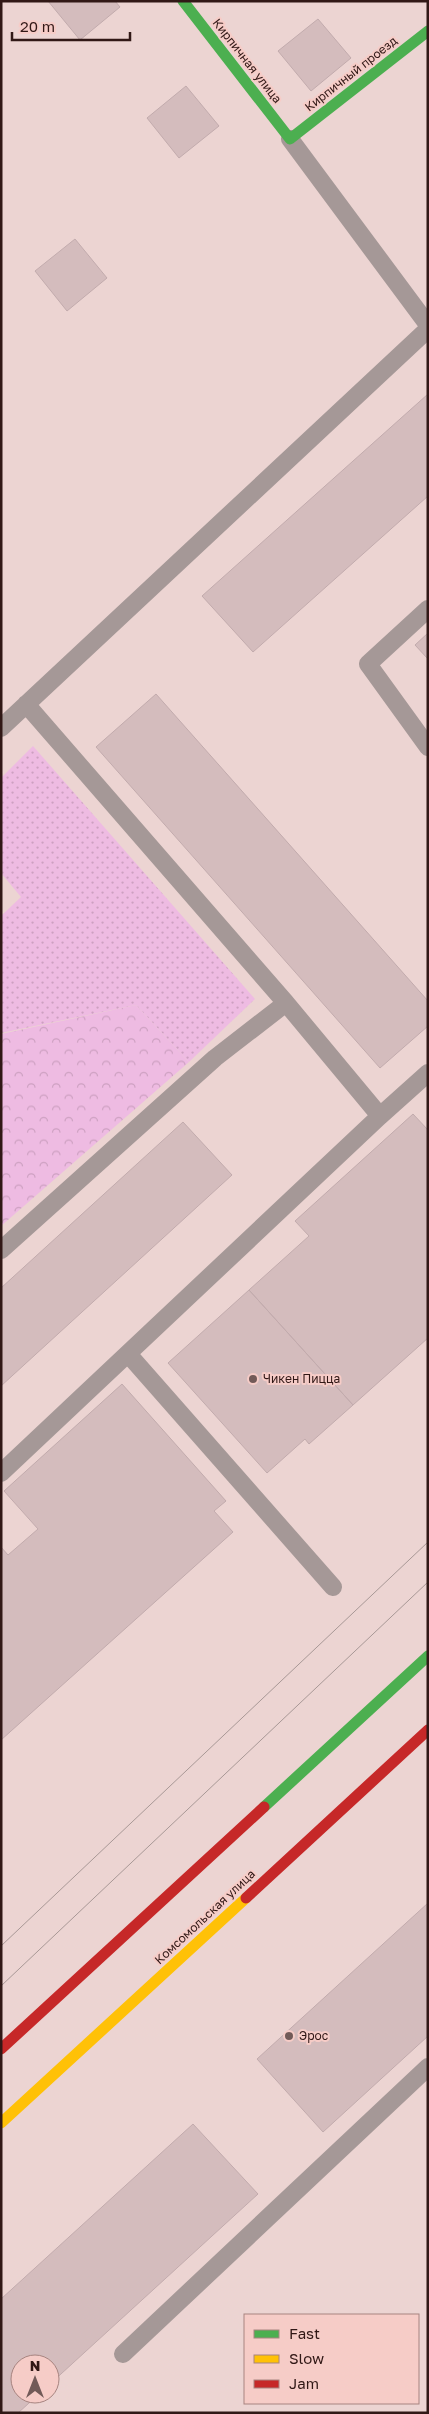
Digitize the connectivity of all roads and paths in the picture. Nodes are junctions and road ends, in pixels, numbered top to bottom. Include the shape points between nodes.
1 (183, 1) edge
2 (428, 31) edge
3 (290, 139) junction
4 (428, 325) edge
5 (428, 329) edge
6 (428, 609) edge
7 (26, 704) junction
8 (1, 728) edge
9 (428, 747) edge
10 (286, 1003) junction
11 (428, 1073) edge
12 (380, 1116) junction
13 (1, 1250) edge
14 (129, 1355) junction
15 (1, 1473) edge
16 (333, 1588) dead end
17 (428, 1656) edge
18 (428, 1730) edge
19 (1, 2049) edge
20 (428, 2067) edge
21 (1, 2123) edge
22 (123, 2354) dead end

1 - 3 main road, Кирпичная улица
2 - 3 main road, Кирпичный проезд
3 - 4 lane
5 - 7 lane
6 - 9 lane via 368,664
7 - 8 lane
7 - 10 lane
10 - 12 lane
10 - 13 lane via 215,1058
11 - 12 lane
12 - 14 lane
14 - 15 lane
14 - 16 lane
17 - 19 main road
18 - 21 main road, Комсомольская улица
20 - 22 lane

